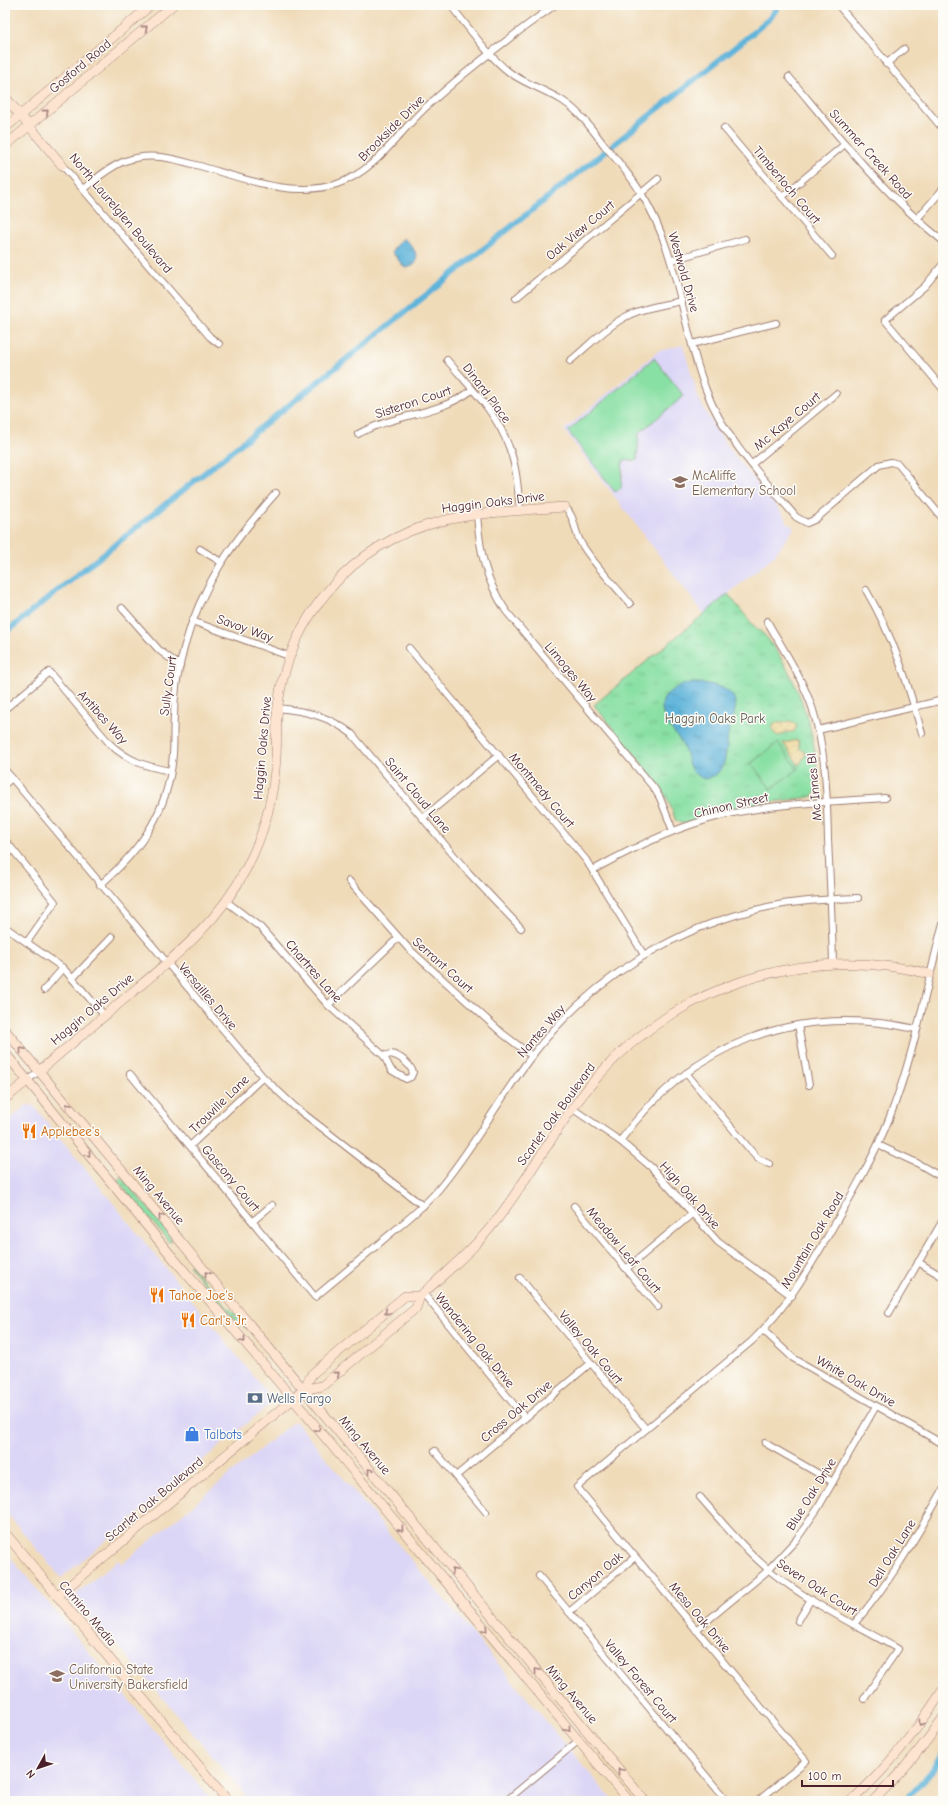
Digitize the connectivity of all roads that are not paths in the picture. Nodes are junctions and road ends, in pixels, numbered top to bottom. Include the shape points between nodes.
1 (151, 5) edge
2 (173, 5) edge
3 (450, 5) edge
4 (555, 5) edge
5 (837, 5) edge
6 (904, 49) dead end
7 (490, 53) junction
8 (886, 64) junction
9 (789, 77) dead end
10 (5, 97) edge
11 (20, 115) junction
12 (29, 126) junction
13 (5, 128) edge
14 (724, 128) dead end
15 (943, 129) edge
16 (846, 144) junction
17 (5, 146) edge
18 (62, 165) joint
19 (658, 179) dead end
20 (83, 189) junction
21 (943, 189) edge
22 (641, 193) junction
23 (782, 197) junction
24 (917, 219) junction
25 (745, 239) dead end
26 (943, 241) edge
27 (832, 256) dead end
28 (672, 260) junction
29 (943, 264) edge
30 (516, 298) dead end
31 (682, 300) junction
32 (776, 323) dead end
33 (219, 344) dead end
34 (692, 344) junction
35 (447, 360) dead end
36 (570, 361) dead end
37 (941, 382) edge
38 (943, 389) edge
39 (472, 390) junction
40 (836, 394) dead end
41 (358, 434) dead end
42 (752, 464) junction
43 (276, 493) dead end
44 (565, 506) joint
45 (520, 511) junction
46 (477, 515) junction
47 (943, 519) edge
48 (200, 549) dead end
49 (221, 562) junction
50 (866, 590) dead end
51 (630, 604) dead end
52 (122, 608) dead end
53 (192, 621) junction
54 (768, 621) dead end
55 (409, 648) dead end
56 (290, 656) junction
57 (180, 666) junction
58 (943, 700) edge
59 (914, 707) junction
60 (278, 708) junction
61 (5, 709) edge
62 (818, 730) junction
63 (922, 734) dead end
64 (499, 755) junction
65 (5, 770) edge
66 (171, 771) junction
67 (12, 778) junction
68 (5, 784) edge
69 (884, 798) dead end
70 (827, 802) junction
71 (423, 818) junction
72 (674, 832) junction
73 (5, 840) edge
74 (593, 870) junction
75 (350, 881) dead end
76 (100, 885) junction
77 (858, 898) dead end
78 (831, 899) junction
79 (227, 902) junction
80 (943, 923) edge
81 (5, 927) edge
82 (521, 928) dead end
83 (112, 937) dead end
84 (398, 938) junction
85 (27, 942) junction
86 (644, 955) junction
87 (167, 964) junction
88 (834, 964) junction
89 (63, 968) junction
90 (930, 974) junction
91 (73, 978) junction
92 (44, 990) dead end
93 (328, 1005) junction
94 (105, 1016) junction
95 (798, 1025) junction
96 (916, 1029) junction
97 (5, 1030) edge
98 (5, 1053) edge
99 (384, 1056) junction
100 (532, 1056) junction
101 (39, 1071) junction
102 (686, 1073) junction
103 (130, 1074) dead end
104 (263, 1077) junction
105 (28, 1080) junction
106 (809, 1085) dead end
107 (5, 1100) edge
108 (573, 1109) junction
109 (620, 1141) junction
110 (878, 1145) junction
111 (190, 1146) junction
112 (769, 1164) dead end
113 (943, 1178) edge
114 (272, 1205) dead end
115 (423, 1206) junction
116 (574, 1206) dead end
117 (692, 1214) junction
118 (943, 1220) edge
119 (253, 1221) junction
120 (918, 1262) junction
121 (626, 1269) junction
122 (943, 1276) edge
123 (520, 1278) dead end
124 (422, 1295) junction
125 (792, 1296) junction
126 (315, 1297) joint
127 (658, 1307) dead end
128 (889, 1313) dead end
129 (763, 1330) junction
130 (591, 1363) junction
131 (303, 1390) junction
132 (293, 1399) junction
133 (876, 1406) junction
134 (525, 1418) junction
135 (646, 1429) junction
136 (764, 1443) dead end
137 (943, 1444) edge
138 (435, 1450) dead end
139 (456, 1476) junction
140 (833, 1482) junction
141 (577, 1487) joint
142 (943, 1490) edge
143 (700, 1497) dead end
144 (486, 1512) dead end
145 (5, 1533) edge
146 (635, 1557) junction
147 (768, 1569) junction
148 (539, 1576) dead end
149 (57, 1596) junction
150 (811, 1599) junction
151 (569, 1612) junction
152 (798, 1621) dead end
153 (854, 1624) junction
154 (696, 1630) junction
155 (943, 1690) edge
156 (864, 1699) dead end
157 (943, 1718) edge
158 (578, 1741) junction
159 (228, 1801) edge
160 (506, 1801) edge
161 (628, 1801) edge
162 (645, 1801) edge
163 (727, 1801) edge
164 (758, 1801) edge
165 (851, 1801) edge
166 (873, 1801) edge

1 - 11 main road, Gosford Road
12 -> 2 main road, Gosford Road
3 - 7 street, Westwold Drive
4 - 7 street, Brookside Drive
5 - 8 street
6 - 8 street
7 - 20 street, Brookside Drive via 426,107 373,164 338,184 314,189 289,189 172,158 148,156 114,166
7 - 22 street, Westwold Drive via 510,72 570,106 580,115
8 - 15 street
9 - 16 street, Summer Creek Road
10 - 11 main road, North Laurelglen Boulevard
11 - 12 main road, North Laurelglen Boulevard
11 - 13 main road, Gosford Road
12 - 17 main road, Gosford Road
12 - 18 main road, North Laurelglen Boulevard
14 - 23 street, Timberloch Court
16 - 23 street
16 - 24 street, Summer Creek Road via 870,173
18 - 20 street, North Laurelglen Boulevard
19 - 22 street, Oak View Court
20 - 33 street, North Laurelglen Boulevard via 210,337
21 - 24 street
22 - 28 street, Westwold Drive via 657,221
22 - 30 street, Oak View Court
23 - 27 street, Timberloch Court
24 - 26 street, Summer Creek Road
25 - 28 street
28 - 31 street, Westwold Drive
29 - 37 street via 925,286 885,320
31 - 34 street, Westwold Drive
31 - 36 street via 626,316
32 - 34 street
34 - 42 street, Westwold Drive via 712,405
35 - 39 street, Dinard Place
37 - 38 street
39 - 41 street, Sisteron Court via 449,404 377,425
39 - 45 street, Dinard Place via 497,422 510,448
40 - 42 street, Mc Kaye Court
42 - 47 street, Westwold Drive via 796,517 807,523 816,519 879,465 891,462 898,464
43 - 49 street, Sully Court
44 - 45 main road, Haggin Oaks Drive
44 - 51 street via 571,513 586,552
45 - 46 main road, Haggin Oaks Drive
46 - 56 main road, Haggin Oaks Drive via 422,526 388,542 360,560 317,604
46 - 72 street, Limoges Way via 482,559 498,599 654,788
48 - 49 street
49 - 53 street, Sully Court
50 - 59 street via 896,650
52 - 57 street via 154,645
53 - 56 street, Savoy Way
53 - 57 street, Sully Court
54 - 62 street, Mc Innes Bl via 799,677 812,707
55 - 64 street, Montmedy Court
56 - 60 main road, Haggin Oaks Drive
57 - 66 street, Sully Court
58 - 59 street
59 - 62 street
59 - 63 street
60 - 71 street, Saint Cloud Lane via 313,713 343,728 362,744
60 - 79 main road, Haggin Oaks Drive via 275,774 268,812 247,867
61 - 66 street, Antibes Way via 49,672 119,752 140,764
62 - 70 street, Mc Innes Bl
64 - 71 street
64 - 74 street, Montmedy Court
65 - 67 street, Versailles Drive
66 - 76 street, Sully Court via 160,809 147,836 128,860
67 - 68 street
67 - 76 street, Versailles Drive
69 - 70 street, Chinon Street
70 - 72 street, Chinon Street via 792,804 738,813
70 - 78 street, Mc Innes Bl
71 - 82 street, Saint Cloud Lane
72 - 74 street, Chinon Street via 637,847
73 - 85 street via 55,902
74 - 86 street, Montmedy Court
75 - 84 street, Serrant Court
76 - 87 street, Versailles Drive
77 - 78 street, Nantes Way
78 - 86 street, Nantes Way via 778,905 738,914 692,931
78 - 88 street, Mc Innes Bl
79 - 87 main road, Haggin Oaks Drive via 199,935
79 - 93 street, Chartres Lane via 265,932
80 - 90 street, Mountain Oak Road
81 - 85 street
83 - 91 street
84 - 93 street
84 - 100 street, Serrant Court via 503,1034
85 - 89 street
86 - 100 street, Nantes Way via 588,996 560,1023
87 - 94 main road, Haggin Oaks Drive
87 - 104 street, Versailles Drive
88 - 90 main road, Scarlet Oak Boulevard via 879,965
88 - 108 main road, Scarlet Oak Boulevard via 805,966 765,974 721,989 686,1006 652,1027 616,1057
89 - 91 street
89 - 92 street
90 - 96 street, Mountain Oak Road
91 - 94 street
93 - 99 street, Chartres Lane
94 - 101 main road, Haggin Oaks Drive
95 - 96 street via 854,1020
95 - 102 street via 739,1043
95 - 106 street
96 - 110 street, Mountain Oak Road via 898,1094
101 -> 97 main road, Ming Avenue
98 - 105 main road, Ming Avenue
99 - 99 street, Chartres Lane via 391,1054 411,1066 411,1077 399,1077 391,1070
100 - 115 street, Nantes Way via 449,1176
101 - 105 street, Haggin Oaks Drive
131 -> 101 main road, Ming Avenue
102 - 109 street via 648,1107
102 - 112 street via 757,1158
103 - 111 street, Gascony Court
104 - 111 street, Trouville Lane
104 - 115 street, Versailles Drive via 295,1107
105 - 107 main road
105 -> 132 main road, Ming Avenue via 169,1253
108 - 109 street, High Oak Drive
108 - 124 main road, Scarlet Oak Boulevard via 490,1229
109 - 117 street, High Oak Drive via 651,1167
110 - 113 street
110 - 125 street, Mountain Oak Road
111 - 119 street, Gascony Court
114 - 119 street
115 - 126 street, Nantes Way
116 - 121 street, Meadow Leaf Court
117 - 121 street
117 - 125 street, High Oak Drive via 718,1242
118 - 120 street
119 - 126 street, Gascony Court
120 - 122 street
120 - 128 street
121 - 127 street, Meadow Leaf Court
123 - 130 street, Valley Oak Court
131 -> 124 main road, Scarlet Oak Boulevard via 322,1386 416,1308
124 -> 131 main road, Scarlet Oak Boulevard via 405,1296 312,1374
124 - 134 street, Wandering Oak Drive
125 - 129 street, Mountain Oak Road
129 - 133 street, White Oak Drive via 793,1358
129 - 135 street, Mountain Oak Road
130 - 134 street, Cross Oak Drive
130 - 135 street, Valley Oak Court
131 - 132 main road, Scarlet Oak Boulevard
162 -> 131 main road, Ming Avenue
132 - 149 main road, Scarlet Oak Boulevard
132 -> 158 main road, Ming Avenue
133 - 137 street, White Oak Drive
133 - 140 street, Blue Oak Drive
134 - 139 street, Cross Oak Drive
135 - 141 street, Mountain Oak Road
136 - 140 street
138 - 139 street
139 - 144 street
140 - 147 street, Blue Oak Drive via 808,1524
141 - 146 street, Mesa Oak Drive
142 - 153 street, Dell Oak Lane via 897,1570
143 - 147 street, Seven Oak Court via 736,1539
145 - 149 main road, Camino Media
146 - 151 street, Canyon Oak
146 - 154 street, Mesa Oak Drive
147 - 150 street, Seven Oak Court
147 - 154 street, Blue Oak Drive
148 - 151 street, Valley Forest Court
149 - 159 main road, Camino Media
150 - 152 street
150 - 153 street, Seven Oak Court
151 - 163 street, Valley Forest Court
153 - 156 street, Seven Oak Court via 898,1649
154 - 164 street, Mesa Oak Drive via 806,1761
155 -> 165 main road via 913,1734
157 - 166 main road via 919,1751
158 - 160 street
158 - 161 main road, Ming Avenue

